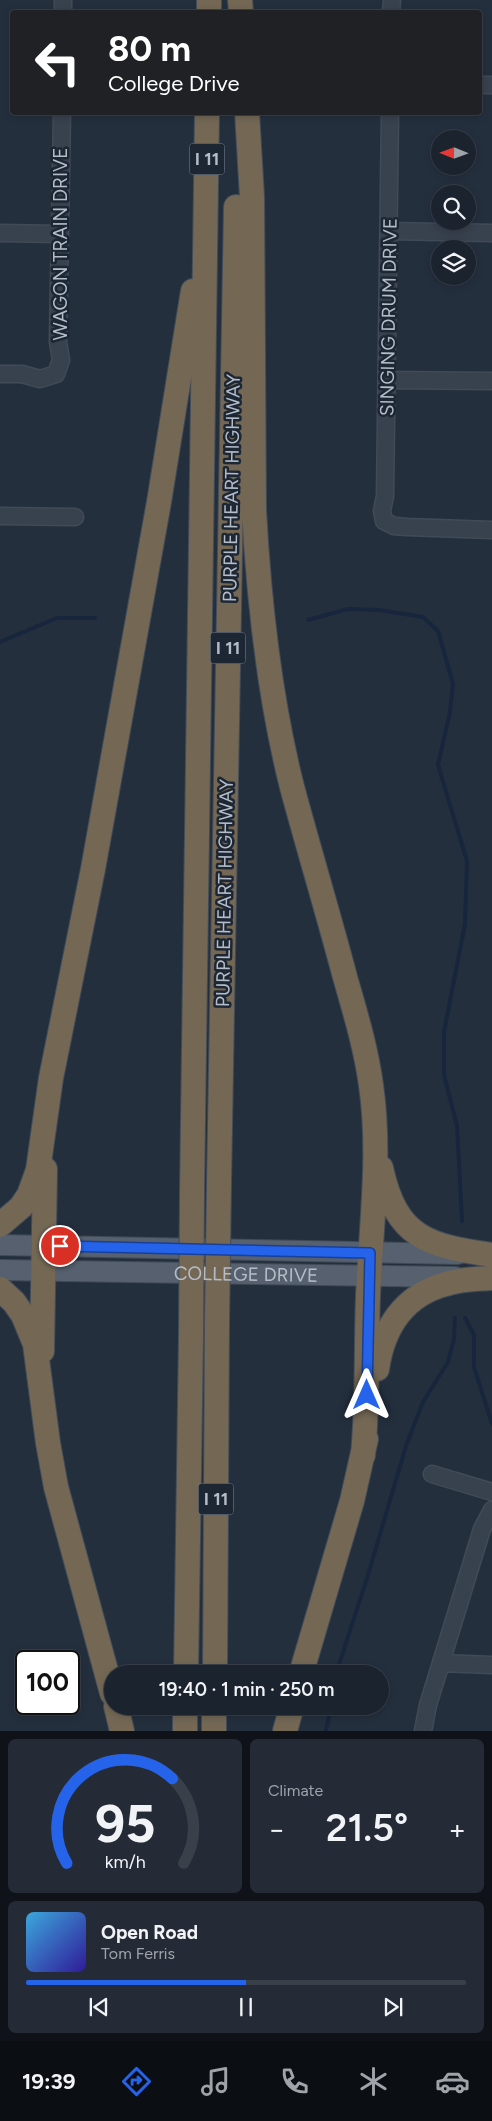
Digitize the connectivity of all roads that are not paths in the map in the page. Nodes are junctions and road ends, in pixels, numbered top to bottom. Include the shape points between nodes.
1 (62, 115) edge
2 (208, 115) edge
3 (238, 115) edge
4 (247, 115) edge
5 (390, 115) edge
6 (206, 206) junction
7 (389, 231) junction
8 (0, 233) edge
9 (492, 233) edge
10 (60, 234) junction
11 (0, 374) edge
12 (387, 380) junction
13 (492, 381) edge
14 (0, 516) edge
15 (75, 518) dead end
16 (492, 530) edge
17 (46, 1117) junction
18 (374, 1118) junction
19 (0, 1225) edge
20 (0, 1245) edge
21 (45, 1246) junction
22 (370, 1253) junction
23 (492, 1255) edge
24 (0, 1270) edge
25 (45, 1271) junction
26 (369, 1276) junction
27 (492, 1278) edge
28 (0, 1289) edge
29 (42, 1403) junction
30 (363, 1455) junction
31 (432, 1474) dead end
32 (492, 1492) edge
33 (492, 1510) edge
34 (441, 1663) junction
35 (104, 1665) edge
36 (186, 1665) edge
37 (214, 1665) edge
38 (305, 1665) edge
39 (492, 1665) edge
40 (118, 1715) edge
41 (186, 1715) edge
42 (214, 1715) edge
43 (289, 1715) edge
44 (122, 1731) edge
45 (185, 1731) edge
46 (214, 1731) edge
47 (285, 1731) edge
48 (423, 1731) edge

1 - 10 street, WAGON TRAIN DRIVE
2 - 6 highway, PURPLE HEART HIGHWAY / I 11
3 - 37 highway, PURPLE HEART HIGHWAY / I 11, bridge
4 - 18 highway via 252,197 254,510 269,669 292,784 364,1049
5 - 7 street, SINGING DRUM DRIVE
6 - 17 highway via 160,502
6 - 36 highway, PURPLE HEART HIGHWAY / I 11, bridge
7 - 9 street
7 - 12 street, SINGING DRUM DRIVE
8 - 10 street
10 - 11 street, WAGON TRAIN DRIVE via 58,342 61,360 56,374 40,379 22,374
12 - 13 street
12 - 16 street, SINGING DRUM DRIVE via 384,521 394,526
14 - 15 street
17 - 19 highway via 34,1184 21,1207
17 - 21 highway
18 - 22 highway
18 - 23 highway via 386,1191 403,1220 420,1236 444,1248
20 - 21 main road, COLLEGE DRIVE
21 - 22 main road, COLLEGE DRIVE
21 - 25 highway
22 - 23 main road, COLLEGE DRIVE
22 - 26 highway
24 - 25 main road, COLLEGE DRIVE
25 - 26 main road, COLLEGE DRIVE
25 - 29 highway
26 - 27 main road, COLLEGE DRIVE
26 - 30 highway via 367,1415
27 - 30 highway via 447,1283 430,1289 392,1321 382,1345
28 - 29 highway via 14,1302 30,1330
29 - 35 highway via 56,1487
30 - 38 highway
31 - 32 street
33 - 34 street via 482,1529
34 - 39 street
34 - 48 street
40 - 44 highway
41 - 45 highway
42 - 46 highway
43 - 47 highway

